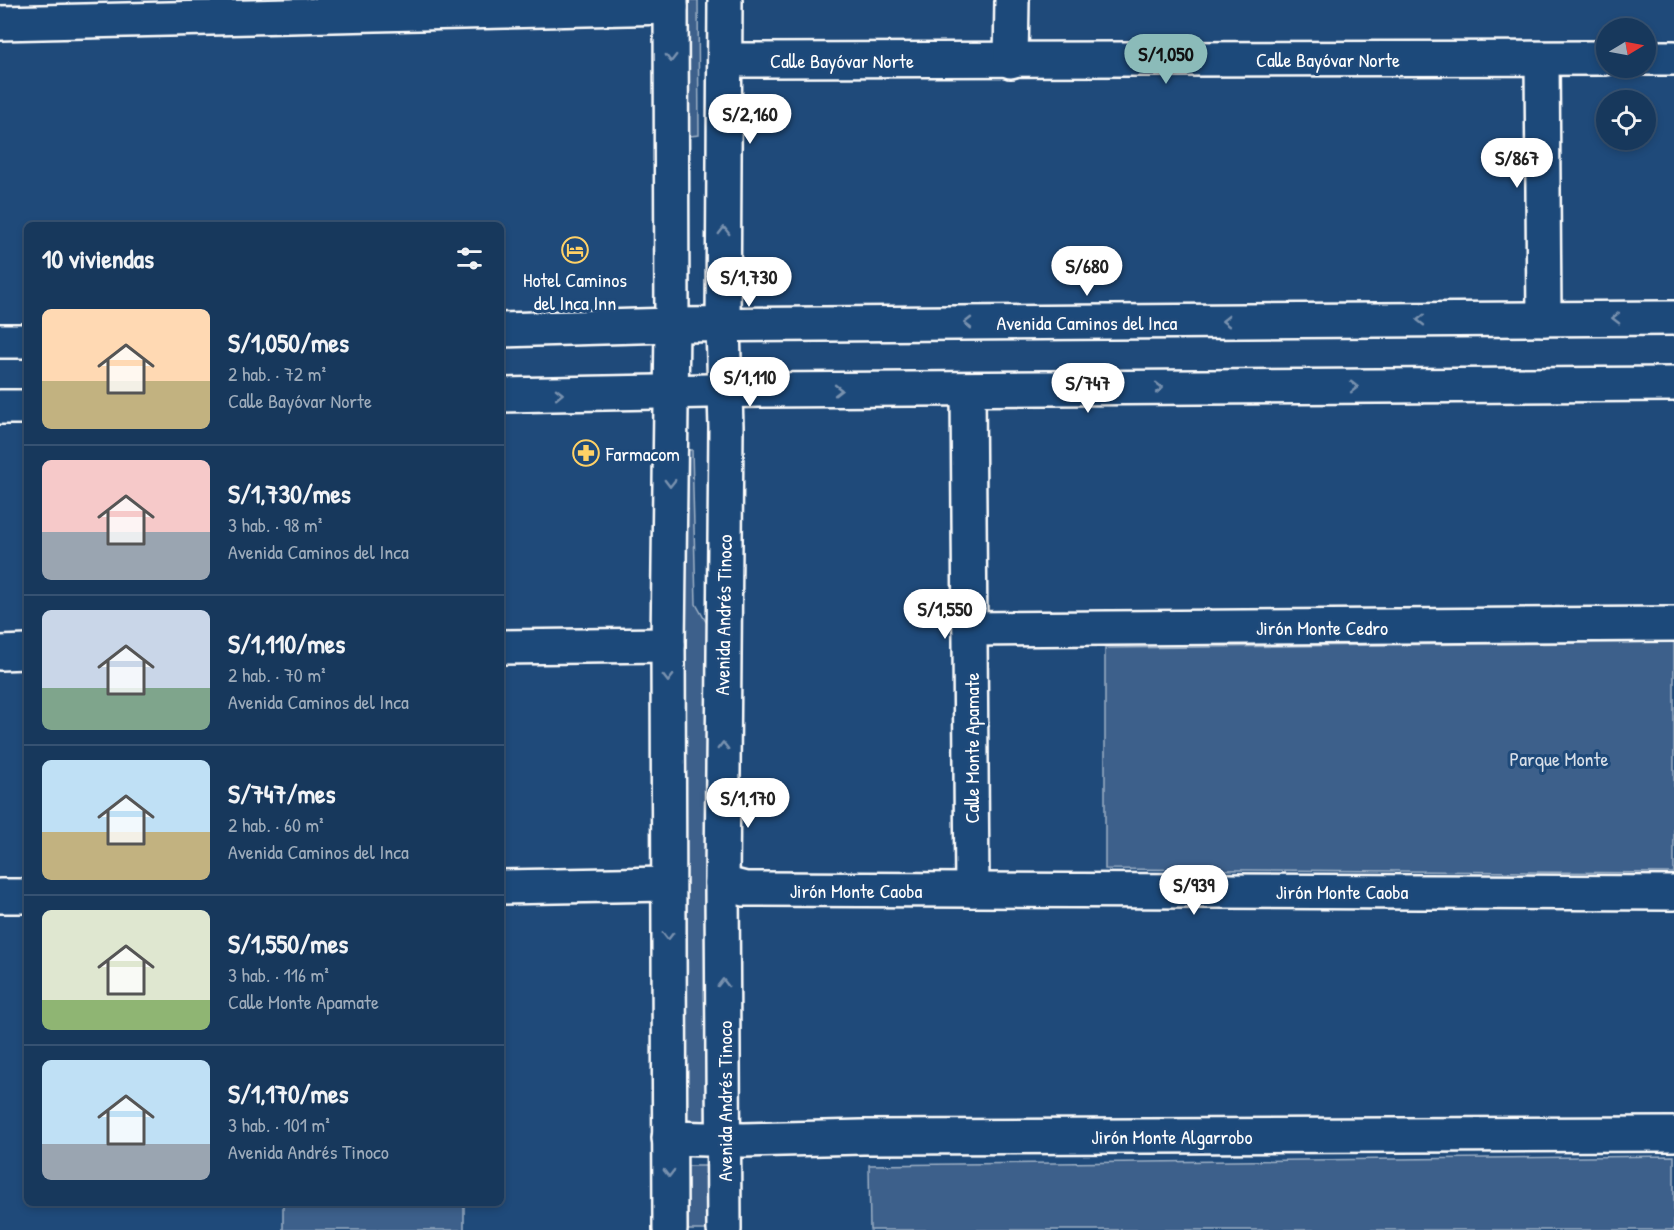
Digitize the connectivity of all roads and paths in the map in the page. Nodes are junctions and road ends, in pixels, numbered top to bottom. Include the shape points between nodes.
1 (724, 0) edge
2 (1012, 0) edge
3 (671, 3) edge
4 (360, 7) edge
5 (0, 22) edge
6 (1596, 58) edge
7 (1656, 58) edge
8 (1674, 58) edge
9 (1542, 59) junction
10 (724, 60) junction
11 (1011, 61) junction
12 (1674, 318) edge
13 (1544, 319) junction
14 (672, 325) junction
15 (723, 326) junction
16 (504, 330) edge
17 (24, 341) edge
18 (0, 342) edge
19 (1674, 384) edge
20 (968, 390) junction
21 (724, 391) junction
22 (671, 392) junction
23 (504, 395) edge
24 (0, 407) edge
25 (24, 407) edge
26 (1674, 624) edge
27 (970, 628) junction
28 (668, 645) junction
29 (504, 647) edge
30 (0, 652) edge
31 (24, 652) edge
32 (668, 884) junction
33 (722, 884) junction
34 (504, 887) edge
35 (972, 890) junction
36 (1674, 893) edge
37 (0, 896) edge
38 (24, 896) edge
39 (1674, 1134) edge
40 (669, 1138) junction
41 (724, 1138) junction
42 (670, 1230) edge
43 (724, 1230) edge

1 - 10 street, Avenida Andrés Tinoco
2 - 11 street
3 - 4 street
3 -> 14 street
4 - 5 street
6 - 9 street, Calle Bayóvar Norte
7 - 8 street
9 - 11 street, Calle Bayóvar Norte
9 - 13 street
10 - 11 street, Calle Bayóvar Norte
15 -> 10 street, Avenida Andrés Tinoco
12 -> 13 street, Avenida Caminos del Inca
13 -> 15 street, Avenida Caminos del Inca
14 - 15 street, Avenida Caminos del Inca
14 - 16 street, Avenida Caminos del Inca
14 - 22 street
15 - 21 street, Avenida Andrés Tinoco
17 - 18 street
20 -> 19 street
21 -> 20 street
20 - 27 street, Calle Monte Apamate
21 - 22 street
33 -> 21 street, Avenida Andrés Tinoco
23 -> 22 street
22 -> 28 street
24 - 25 street
26 - 27 street, Jirón Monte Cedro
27 - 35 street, Calle Monte Apamate
28 - 29 street
28 -> 32 street
30 - 31 street
32 - 34 street
32 -> 40 street
33 - 35 street, Jirón Monte Caoba via 745,889
41 -> 33 street, Avenida Andrés Tinoco
35 - 36 street, Jirón Monte Caoba
37 - 38 street
39 - 41 street, Jirón Monte Algarrobo
40 - 41 street, Jirón Monte Algarrobo
40 -> 42 street
41 - 43 street, Avenida Andrés Tinoco

